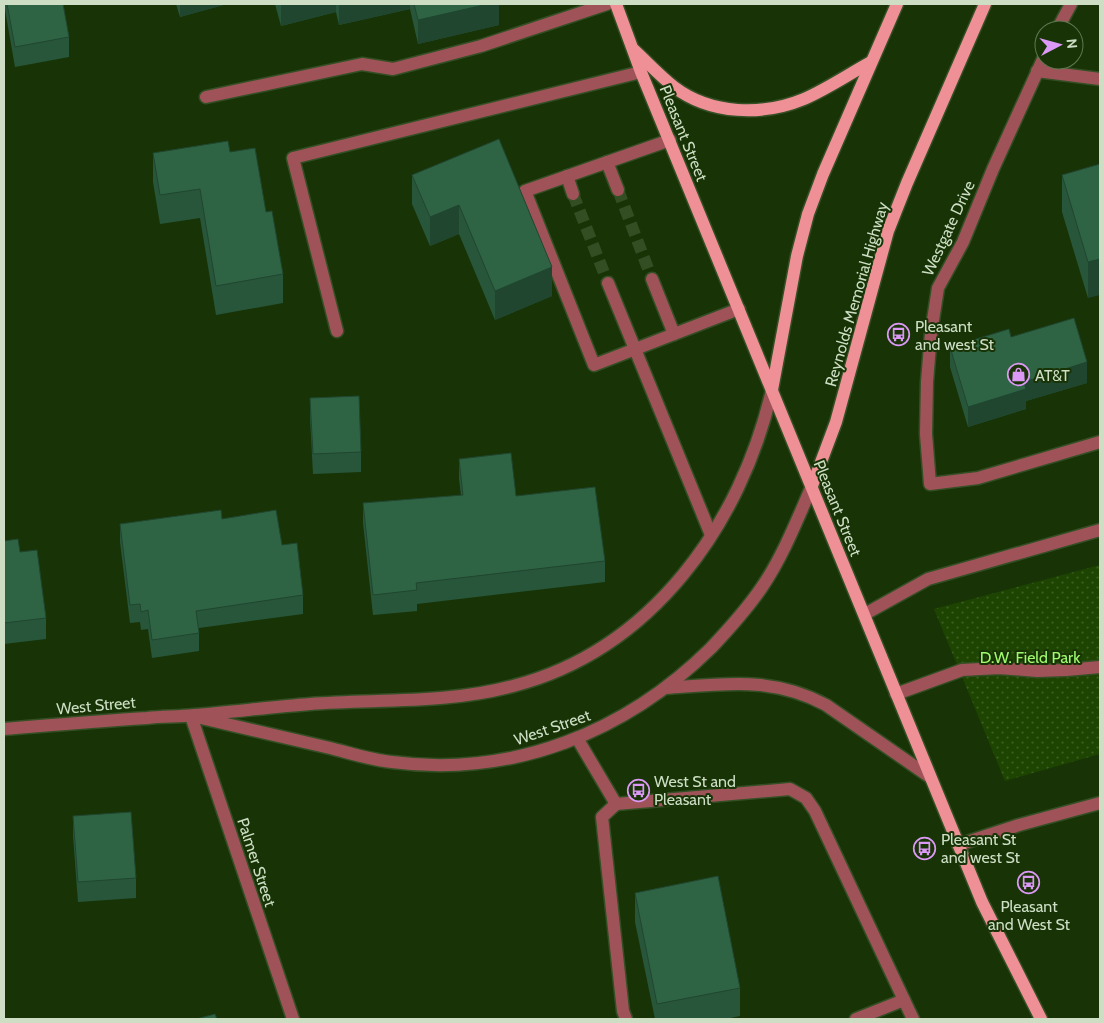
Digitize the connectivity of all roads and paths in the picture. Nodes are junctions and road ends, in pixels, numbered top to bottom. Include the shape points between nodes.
1 (607, 4) edge
2 (616, 4) edge
3 (897, 4) edge
4 (985, 4) edge
5 (1071, 4) edge
6 (1063, 20) edge
7 (633, 49) junction
8 (871, 62) junction
9 (1037, 71) joint
10 (641, 72) junction
11 (1100, 79) edge
12 (206, 97) dead end
13 (670, 140) junction
14 (607, 162) junction
15 (567, 176) junction
16 (618, 190) tunnel mouth
17 (573, 194) tunnel mouth
18 (652, 279) tunnel mouth
19 (608, 283) tunnel mouth
20 (739, 309) junction
21 (337, 331) dead end
22 (674, 334) junction
23 (635, 349) junction
24 (772, 390) junction
25 (1100, 442) edge
26 (812, 486) junction
27 (1100, 530) edge
28 (711, 535) junction
29 (864, 614) junction
30 (1100, 667) edge
31 (666, 688) junction
32 (896, 694) junction
33 (191, 716) junction
34 (4, 730) edge
35 (577, 738) junction
36 (930, 777) junction
37 (1100, 803) edge
38 (616, 804) junction
39 (958, 845) junction
40 (904, 1000) junction
41 (293, 1019) edge
42 (626, 1019) edge
43 (856, 1019) edge
44 (914, 1019) edge
45 (1041, 1019) edge

1 - 12 street via 481,46 393,69 362,64
2 - 7 main road, Pleasant Street
3 - 8 main road
4 - 26 main road, Reynolds Memorial Highway via 888,231 836,422
5 - 6 street
7 - 8 main road via 686,95 712,106 745,110 764,110 806,98
7 - 10 main road, Pleasant Street
8 - 24 main road via 823,174 802,235
9 - 11 street
9 - 25 street, Westgate Drive via 963,242 938,288 927,382 926,434 930,484 978,478
10 - 13 main road, Pleasant Street
10 - 21 street via 293,158
13 - 14 street
13 - 20 main road, Pleasant Street
14 - 15 street
14 - 16 street
15 - 17 street
15 - 23 street via 525,191 594,365
18 - 22 street
19 - 23 street
20 - 22 street
20 - 24 main road, Pleasant Street
22 - 23 street
23 - 28 street
24 - 26 main road, Pleasant Street
24 - 28 street, West Street via 764,424 745,475
26 - 29 main road, Pleasant Street
26 - 31 street, West Street via 788,540 761,588 719,640
27 - 29 street via 928,579
28 - 33 street, West Street via 669,593 643,618 582,660 547,677 467,695 310,704
29 - 32 main road, Pleasant Street
30 - 32 street via 1037,671 962,670
31 - 35 street, West Street via 631,712
31 - 36 street via 727,683 788,688 826,705
32 - 36 main road, Pleasant Street
33 - 34 street, West Street
33 - 35 street, West Street via 391,762 418,764 500,760 536,753
33 - 41 street, Palmer Street
35 - 38 street
36 - 39 main road, Pleasant Street
37 - 39 street
38 - 40 street via 790,789 806,798
38 - 42 street via 602,817
39 - 45 main road, Pleasant Street via 982,902
40 - 43 street
40 - 44 street

